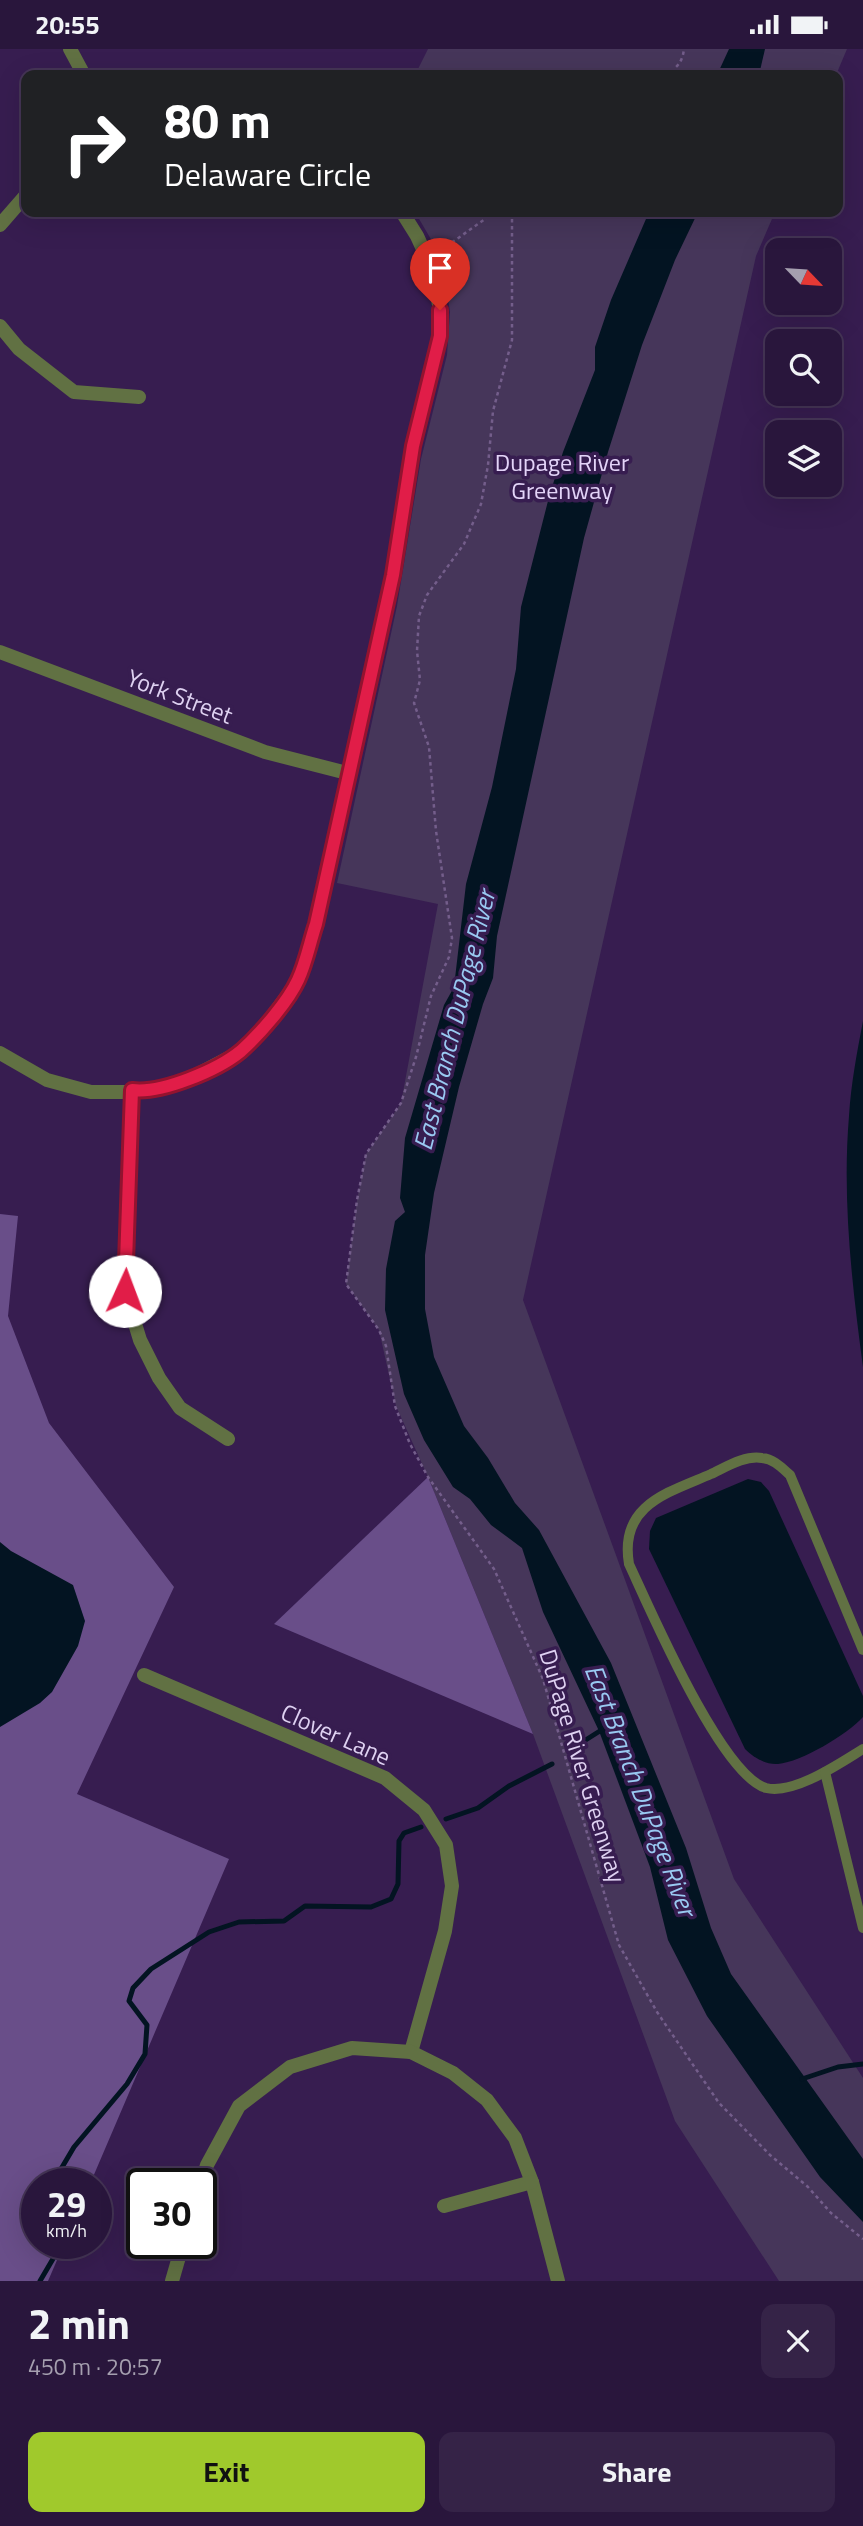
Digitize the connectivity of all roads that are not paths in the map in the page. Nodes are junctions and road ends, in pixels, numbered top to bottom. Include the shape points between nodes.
1 (70, 49) edge
2 (81, 70) edge
3 (21, 201) edge
4 (405, 217) edge
5 (0, 225) edge
6 (0, 325) edge
7 (139, 397) dead end
8 (0, 652) edge
9 (347, 773) junction
10 (0, 1053) edge
11 (132, 1090) junction
12 (228, 1439) dead end
13 (863, 1650) edge
14 (144, 1675) dead end
15 (863, 1749) edge
16 (825, 1772) junction
17 (863, 1928) edge
18 (411, 2052) junction
19 (206, 2168) edge
20 (533, 2182) junction
21 (444, 2206) dead end
22 (178, 2259) edge
23 (172, 2281) edge
24 (558, 2281) edge

1 - 2 street
3 - 5 street
4 - 9 street via 425,253 437,290 440,336 413,446 393,575
6 - 7 street via 19,349 74,392
8 - 9 street, York Street via 265,752
9 - 11 street via 316,924 298,981 262,1030 238,1053 181,1083
10 - 11 street via 47,1080 91,1092
11 - 12 street via 125,1291 140,1340 159,1378 180,1408
13 - 16 lane via 790,1475 776,1463 762,1457 743,1460 655,1498 630,1528 626,1545 629,1564 681,1676 735,1765 751,1781 768,1789 793,1786
14 - 18 street, Clover Lane via 385,1778 424,1809 446,1845 452,1886 445,1931
15 - 16 lane
16 - 17 lane
18 - 19 street via 352,2048 290,2067 239,2106
18 - 20 street via 453,2073 487,2100 515,2138
20 - 21 street
20 - 24 street
22 - 23 street

